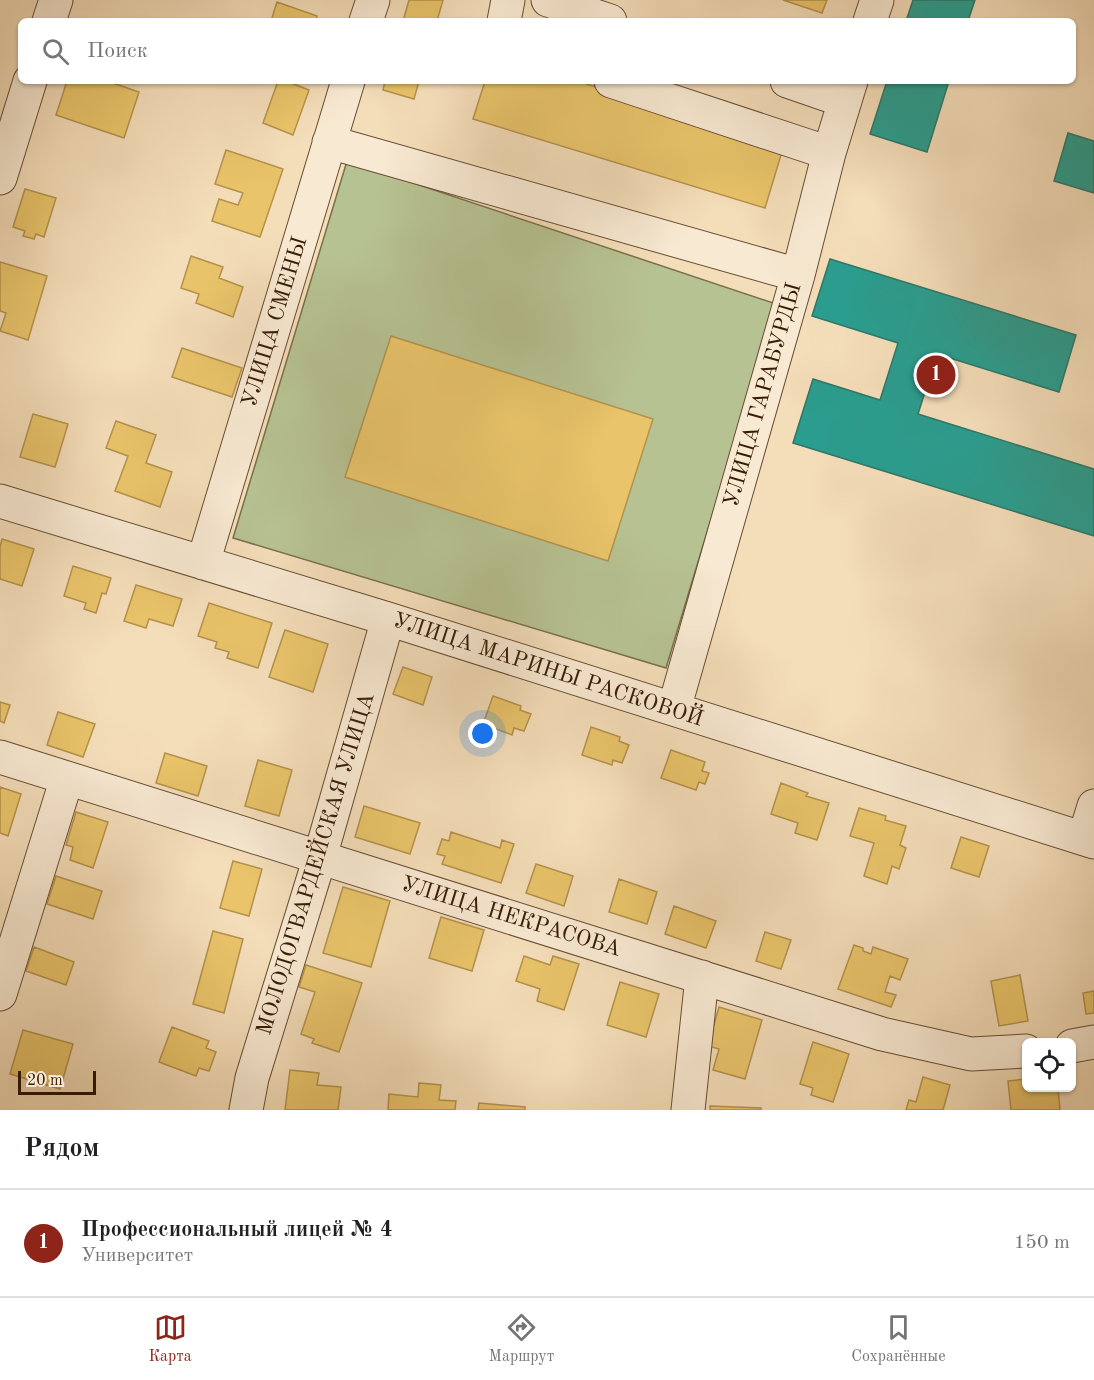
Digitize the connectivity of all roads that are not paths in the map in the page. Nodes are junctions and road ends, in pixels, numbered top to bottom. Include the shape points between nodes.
1 (56, 0) edge
2 (373, 0) edge
3 (508, 0) edge
4 (548, 0) edge
5 (877, 0) edge
6 (50, 18) edge
7 (367, 18) edge
8 (505, 18) edge
9 (601, 18) edge
10 (871, 18) edge
11 (29, 84) edge
12 (347, 84) edge
13 (620, 84) edge
14 (805, 84) edge
15 (848, 91) edge
16 (329, 142) junction
17 (829, 153) junction
18 (0, 178) edge
19 (798, 274) junction
20 (0, 501) edge
21 (203, 563) junction
22 (388, 619) junction
23 (674, 710) junction
24 (0, 758) edge
25 (67, 778) junction
26 (1094, 806) edge
27 (1089, 840) edge
28 (320, 857) junction
29 (702, 977) junction
30 (0, 994) edge
31 (1094, 1042) edge
32 (1076, 1045) edge
33 (1022, 1051) edge
34 (246, 1110) edge
35 (688, 1110) edge

1 - 6 street
2 - 7 street
3 - 8 street
4 - 9 street
5 - 10 street
11 - 18 street
12 - 16 street, УЛИЦА СМЕНЫ
13 - 17 street
14 - 15 street
15 - 17 street, УЛИЦА ГАРАБУРДЫ
16 - 19 street
16 - 21 street, УЛИЦА СМЕНЫ
17 - 19 street, УЛИЦА ГАРАБУРДЫ
19 - 23 street, УЛИЦА ГАРАБУРДЫ
20 - 21 street, УЛИЦА МАРИНЫ РАСКОВОЙ
21 - 22 street, УЛИЦА МАРИНЫ РАСКОВОЙ
22 - 23 street, УЛИЦА МАРИНЫ РАСКОВОЙ
22 - 28 street, МОЛОДОГВАРДЕЙСКАЯ УЛИЦА
23 - 27 street, УЛИЦА МАРИНЫ РАСКОВОЙ
24 - 25 street, УЛИЦА НЕКРАСОВА
25 - 28 street, УЛИЦА НЕКРАСОВА
25 - 30 street
26 - 27 street
28 - 29 street, УЛИЦА НЕКРАСОВА
28 - 34 street, МОЛОДОГВАРДЕЙСКАЯ УЛИЦА via 252,1078
29 - 33 street, УЛИЦА НЕКРАСОВА via 882,1034 971,1054
29 - 35 street
31 - 32 street

